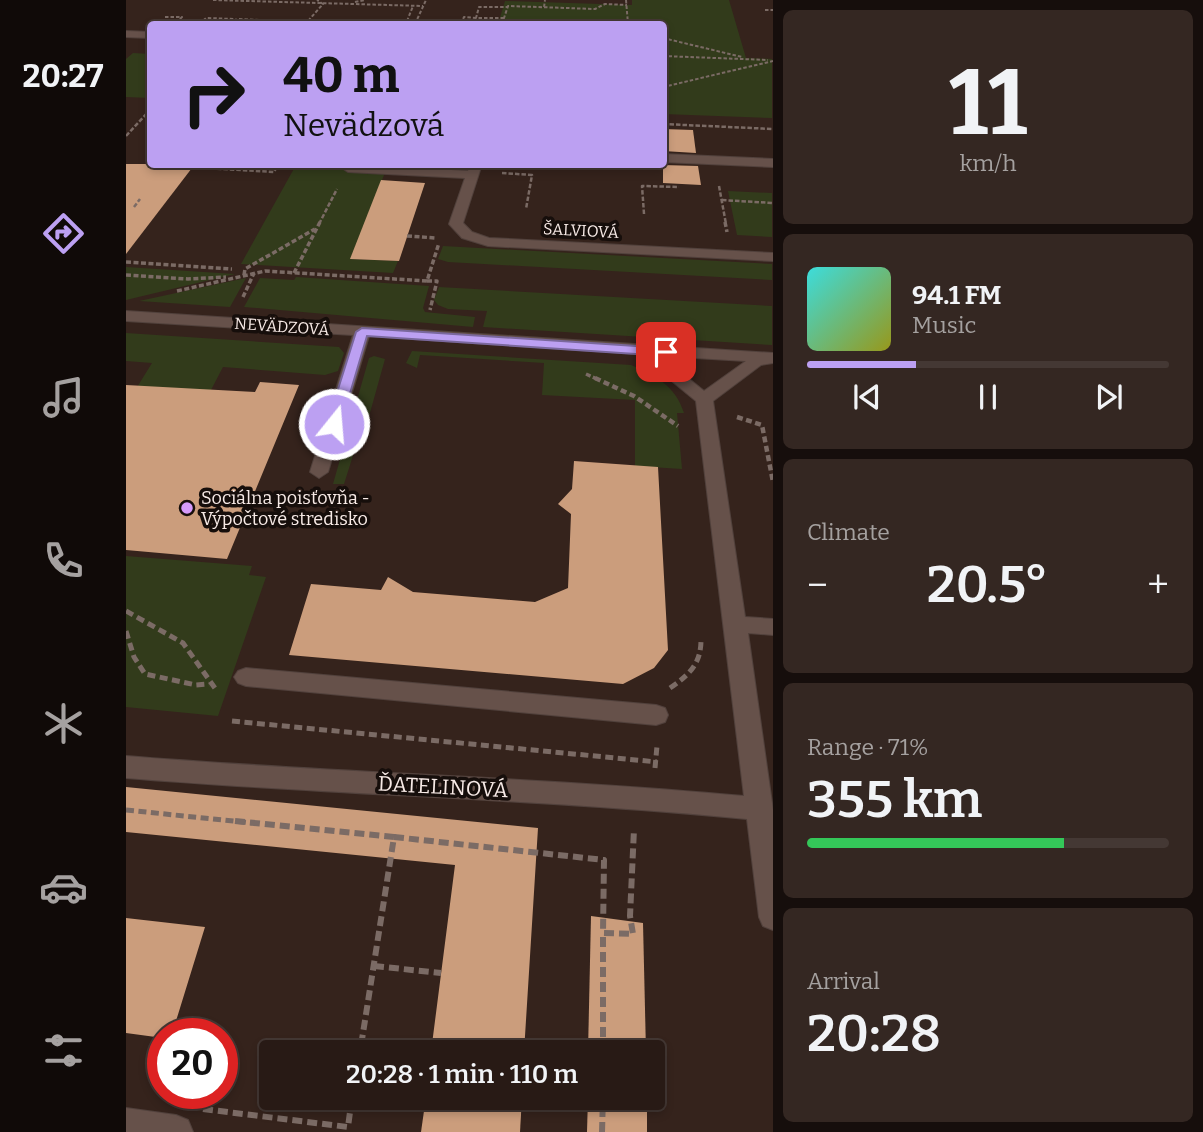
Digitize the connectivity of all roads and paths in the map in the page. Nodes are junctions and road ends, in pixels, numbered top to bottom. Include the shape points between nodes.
1 (213, 0) edge
2 (317, 0) edge
3 (365, 0) edge
4 (386, 0) edge
5 (426, 0) edge
6 (545, 0) edge
7 (621, 0) edge
8 (626, 0) edge
9 (244, 1) edge
10 (323, 4) junction
11 (348, 4) junction
12 (383, 5) junction
13 (627, 5) junction
14 (412, 6) junction
15 (423, 6) junction
16 (507, 7) junction
17 (544, 7) junction
18 (765, 10) dead end
19 (772, 10) edge
20 (476, 18) junction
21 (235, 19) junction
22 (504, 19) joint
23 (202, 21) edge
24 (239, 21) edge
25 (280, 21) edge
26 (308, 21) edge
27 (407, 21) dead end
28 (416, 21) edge
29 (462, 21) edge
30 (628, 21) edge
31 (126, 34) edge
32 (147, 35) edge
33 (667, 39) edge
34 (667, 56) edge
35 (750, 59) junction
36 (772, 60) edge
37 (667, 86) edge
38 (147, 114) edge
39 (667, 124) edge
40 (772, 129) edge
41 (126, 136) edge
42 (667, 158) edge
43 (715, 160) junction
44 (772, 163) edge
45 (205, 168) edge
46 (276, 168) edge
47 (348, 169) joint
48 (474, 169) edge
49 (499, 171) dead end
50 (679, 187) dead end
51 (140, 199) dead end
52 (722, 200) junction
53 (772, 203) edge
54 (134, 207) dead end
55 (527, 208) dead end
56 (644, 214) dead end
57 (315, 229) junction
58 (461, 229) junction
59 (407, 236) dead end
60 (440, 238) junction
61 (731, 255) junction
62 (772, 257) edge
63 (126, 262) edge
64 (232, 269) dead end
65 (255, 272) junction
66 (294, 273) junction
67 (126, 275) edge
68 (244, 275) junction
69 (237, 277) junction
70 (428, 281) junction
71 (176, 291) dead end
72 (432, 298) dead end
73 (241, 301) dead end
74 (126, 316) edge
75 (362, 332) junction
76 (645, 351) junction
77 (770, 358) edge
78 (580, 371) dead end
79 (704, 399) junction
80 (735, 417) dead end
81 (681, 421) dead end
82 (319, 472) dead end
83 (772, 482) edge
84 (126, 611) edge
85 (735, 624) junction
86 (772, 627) edge
87 (126, 631) edge
88 (700, 634) dead end
89 (246, 677) dead end
90 (209, 684) junction
91 (227, 700) dead end
92 (656, 715) joint
93 (232, 721) dead end
94 (657, 762) dead end
95 (126, 766) edge
96 (759, 809) junction
97 (126, 810) edge
98 (633, 831) dead end
99 (394, 837) junction
100 (772, 917) edge
101 (603, 933) junction
102 (374, 966) junction
103 (441, 973) dead end
104 (362, 1040) edge
105 (603, 1040) edge
106 (350, 1110) edge
107 (603, 1110) edge
108 (186, 1120) edge
109 (126, 1125) edge
110 (347, 1130) edge
111 (602, 1132) edge

1 - 9 path
2 - 10 path
3 - 11 path
4 - 12 path
5 - 15 path
6 - 17 path
7 - 8 path
8 - 13 path
9 - 10 path
10 - 11 path
10 - 26 path
11 - 12 path
12 - 14 path
13 - 17 path
13 - 30 path
14 - 15 path
14 - 27 path
15 - 28 path
16 - 17 path
16 - 20 path via 480,7
16 - 22 path
18 - 19 path
20 - 22 path
20 - 29 path via 464,17
21 - 23 path
21 - 24 path
21 - 25 path
31 - 32 street
33 - 35 path
34 - 35 path
35 - 36 path
36 - 37 path
38 - 41 path
39 - 40 path
42 - 43 street
43 - 44 street
43 - 52 path
45 - 46 path via 274,172
47 - 48 street
47 - 57 path
48 - 58 street via 456,224
49 - 55 path via 532,175
50 - 56 path via 642,186
51 - 54 path
52 - 53 path
52 - 61 path
57 - 66 path
57 - 68 path via 245,268
58 - 60 path
58 - 61 street, ŠALVIOVÁ via 488,242
59 - 60 path
60 - 70 path
61 - 62 street, ŠALVIOVÁ
63 - 64 path
65 - 66 path
65 - 68 path
65 - 73 path
66 - 70 path
67 - 69 path
68 - 69 path
69 - 71 path
70 - 72 path via 437,281
74 - 75 street, NEVÄDZOVÁ
75 - 76 street, NEVÄDZOVÁ
75 - 82 street
76 - 77 street, NEVÄDZOVÁ
76 - 79 street
77 - 79 street via 755,362
78 - 81 path via 634,396 682,429
79 - 85 street
80 - 83 path via 762,425
84 - 90 path via 189,650
85 - 86 street
85 - 96 street
87 - 90 path via 145,674
88 - 92 path via 701,647 692,674 658,696
89 - 92 street
90 - 91 path
93 - 94 path
95 - 96 street, ĎATELINOVÁ
96 - 100 street
97 - 99 path
98 - 101 path via 633,934
99 - 101 path via 604,860
99 - 102 path
101 - 105 path
102 - 103 path
102 - 104 path
106 - 110 path
107 - 111 path
108 - 109 street
108 - 110 path

